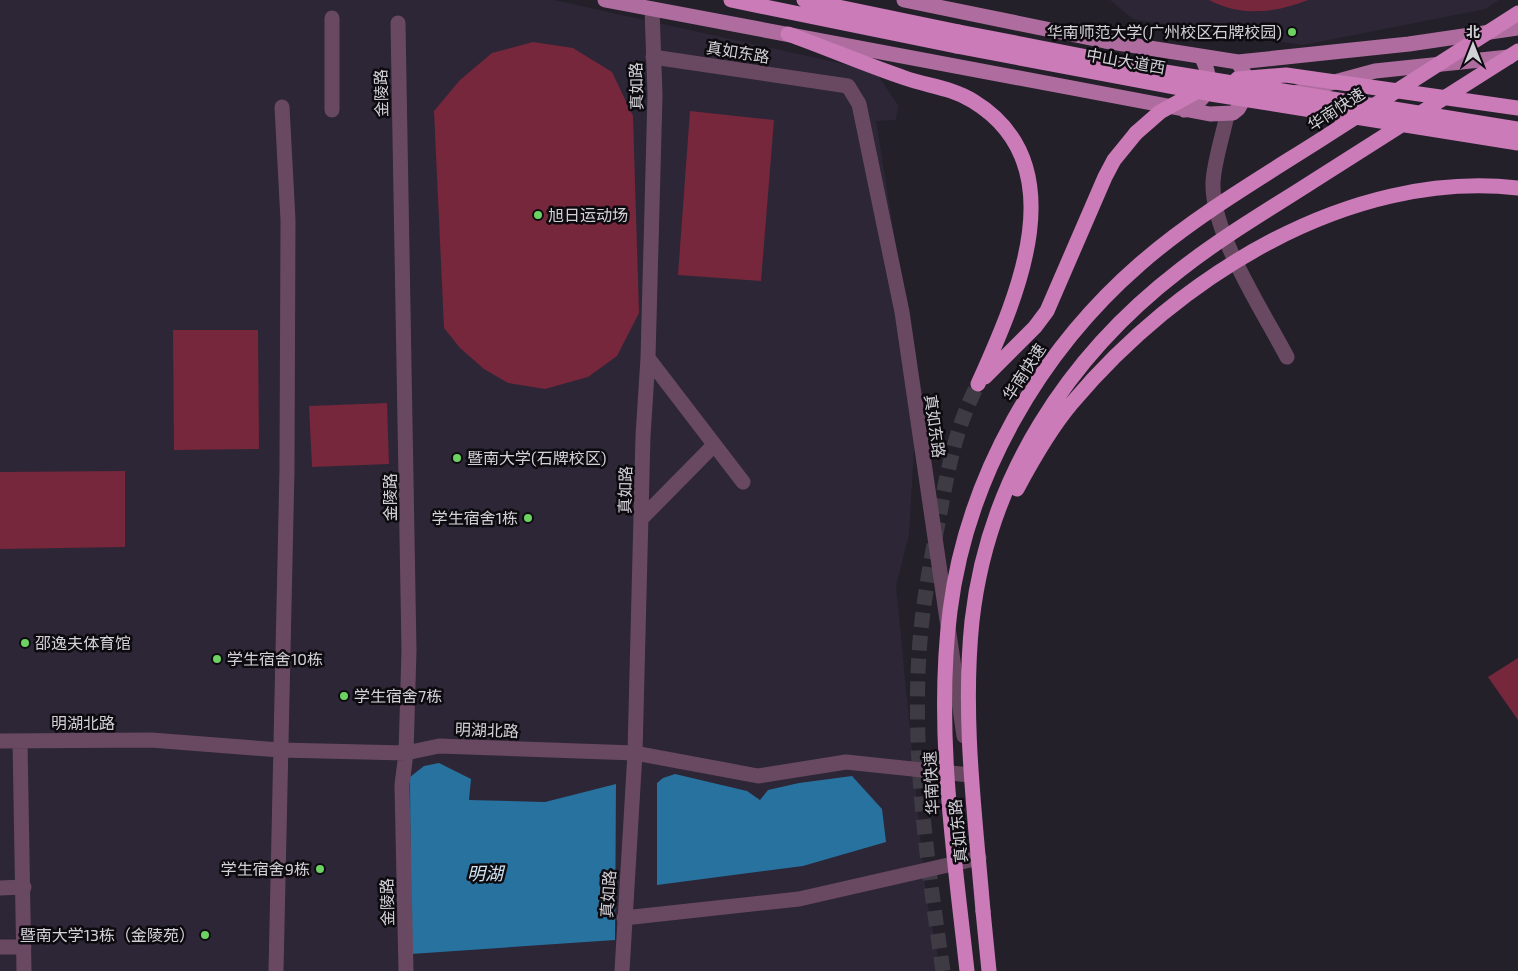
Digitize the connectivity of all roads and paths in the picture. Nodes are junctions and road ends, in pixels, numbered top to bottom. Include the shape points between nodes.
1 (605, 0) edge
2 (731, 0) edge
3 (804, 0) edge
4 (904, 0) edge
5 (652, 9) junction
6 (1518, 13) edge
7 (332, 18) dead end
8 (398, 23) dead end
9 (1518, 28) edge
10 (788, 34) junction
11 (957, 39) junction
12 (1518, 51) edge
13 (1201, 56) junction
14 (1518, 56) edge
15 (653, 57) junction
16 (1238, 62) junction
17 (1245, 97) junction
18 (282, 107) dead end
19 (1518, 108) edge
20 (332, 110) dead end
21 (1184, 110) junction
22 (1227, 115) junction
23 (1518, 129) edge
24 (1518, 143) edge
25 (1518, 188) edge
26 (1287, 357) dead end
27 (648, 358) junction
28 (714, 445) junction
29 (743, 482) dead end
30 (642, 518) junction
31 (994, 526) junction
32 (0, 741) edge
33 (20, 741) junction
34 (280, 750) junction
35 (635, 753) junction
36 (406, 754) junction
37 (970, 775) junction
38 (979, 858) junction
39 (24, 887) junction
40 (0, 888) edge
41 (624, 918) junction
42 (0, 947) edge
43 (24, 947) junction
44 (24, 971) edge
45 (276, 971) edge
46 (406, 971) edge
47 (622, 971) edge
48 (967, 971) edge
49 (990, 971) edge

1 - 5 main road
2 - 11 highway, 中山大道西
3 - 11 highway, 中山大道西
4 - 13 main road via 1105,41
5 - 10 main road
5 - 15 street, 真如路
6 - 48 highway, 华南快速, bridge via 1221,203 1148,258 1106,296 1073,333 1044,373 997,452 971,515 958,564 947,642 947,800
7 - 20 street
8 - 36 street, 金陵路 via 409,650
9 - 16 main road via 1409,44
10 - 19 highway, bridge via 906,79 959,94 984,108 1013,139 1026,162 1031,216 1020,275 1004,326 978,384 1035,328 1047,311 1114,160 1147,123 1175,103 1236,79 1286,75
10 - 21 main road
11 - 23 highway, 中山大道西, bridge
11 - 24 highway, 中山大道西, bridge via 1212,94
12 - 31 highway, bridge via 1204,252 1132,310 1094,349 1051,406 1020,461
13 - 16 main road
13 - 21 main road via 1209,88 1202,100
14 - 17 main road via 1375,71 1301,92
15 - 27 street, 真如路 via 655,95
15 - 37 street, 真如东路 via 848,86 859,104 902,312
16 - 17 main road via 1248,81
17 - 22 main road via 1238,109
18 - 34 street via 288,220 287,459
21 - 22 main road
22 - 26 street via 1213,180 1214,199 1222,229
25 - 31 highway, bridge via 1464,187 1394,196 1307,224 1243,257 1157,319 1094,379 1056,425
27 - 28 street
27 - 30 street, 真如路
28 - 29 street
28 - 30 street
30 - 35 street, 真如路
31 - 49 highway, bridge via 973,620 968,698 970,764
32 - 33 street, 明湖北路
33 - 34 street, 明湖北路 via 151,740
33 - 39 street
34 - 36 street, 明湖北路
34 - 45 street
35 - 36 street, 明湖北路 via 440,746
35 - 37 street, 明湖北路 via 758,776 846,762
35 - 41 street, 真如路
36 - 46 street, 金陵路 via 402,784
37 - 38 street, 真如东路
38 - 41 street via 799,899
38 - 49 street, 真如东路
39 - 40 street
39 - 43 street
41 - 47 street, 真如路
42 - 43 street
43 - 44 street

